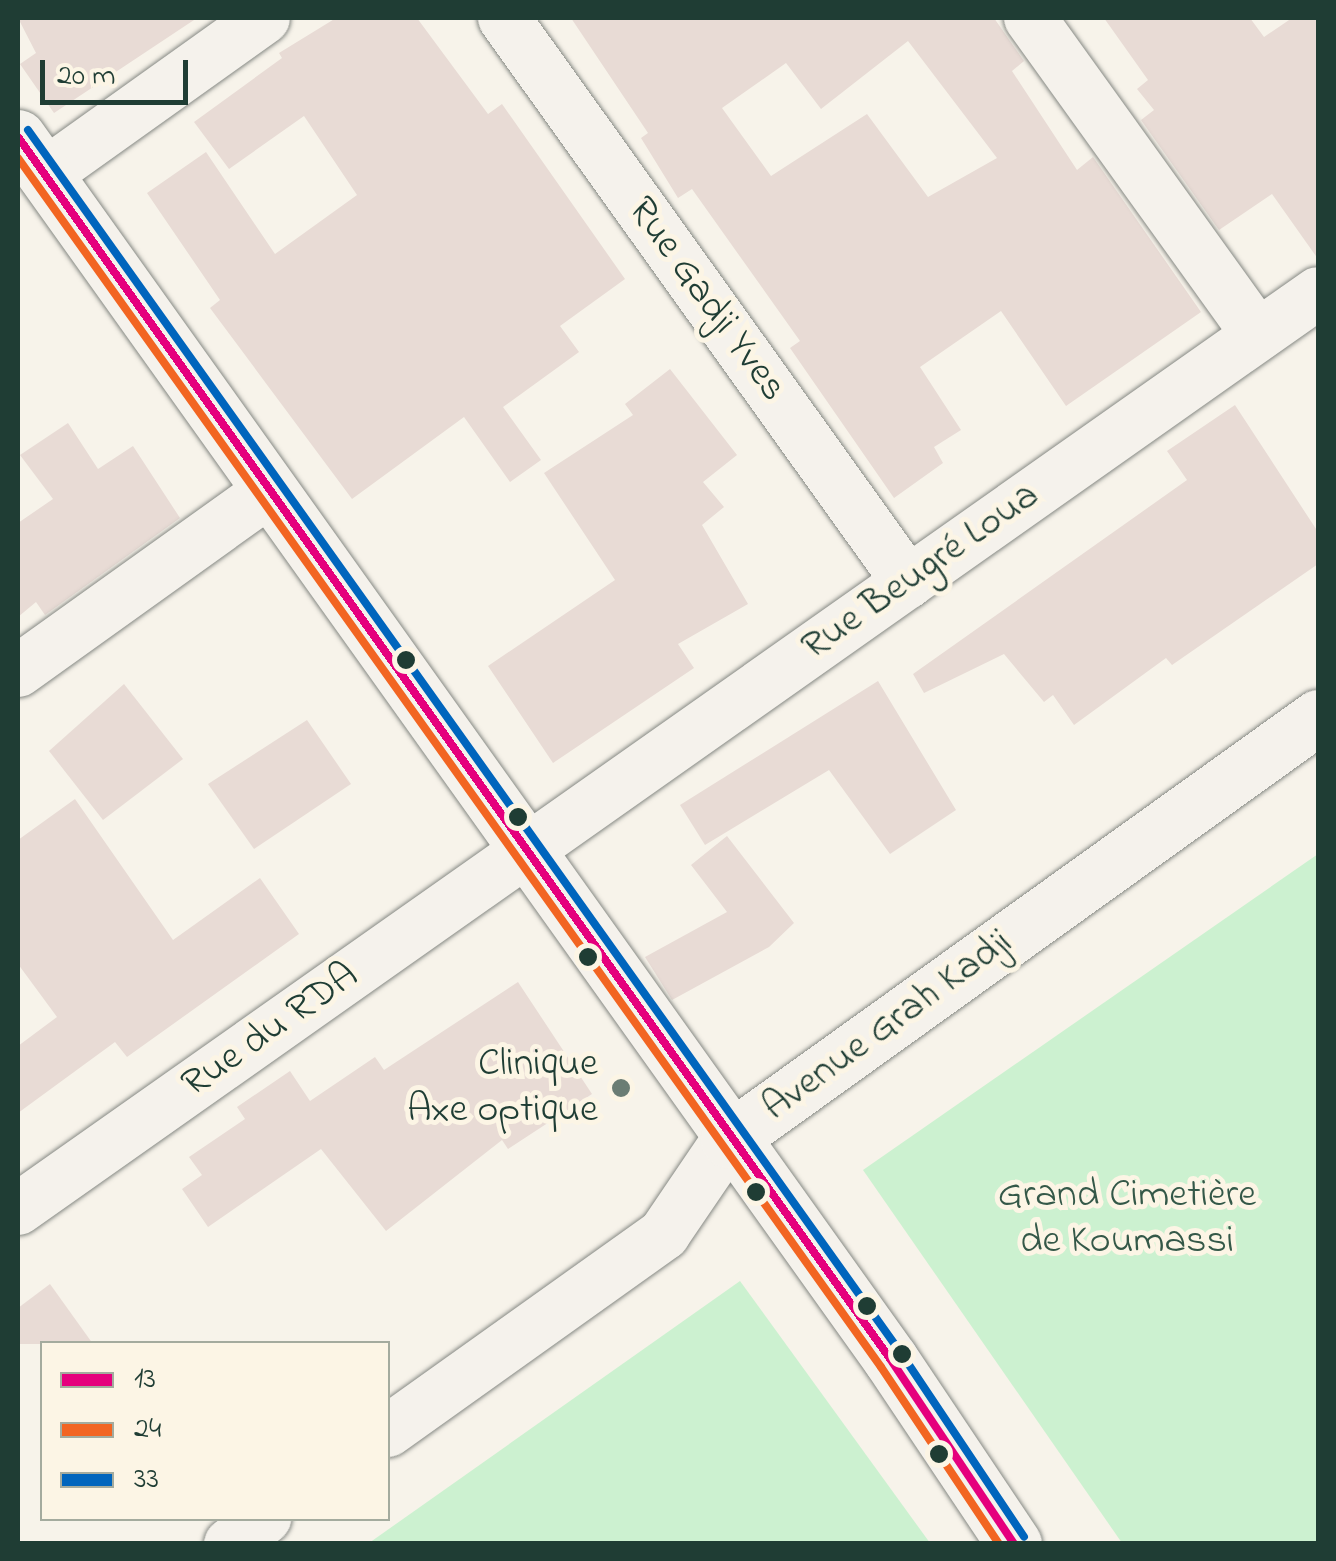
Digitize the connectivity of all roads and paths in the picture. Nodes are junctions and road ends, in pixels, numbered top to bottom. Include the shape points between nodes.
1 (264, 18) edge
2 (504, 18) edge
3 (1030, 18) edge
4 (31, 156) edge
5 (1318, 293) edge
6 (1258, 336) junction
7 (269, 491) junction
8 (908, 582) junction
9 (18, 671) edge
10 (1318, 718) edge
11 (524, 852) junction
12 (728, 1140) junction
13 (18, 1209) edge
14 (390, 1430) edge
15 (261, 1521) edge
16 (230, 1544) edge
17 (1014, 1544) edge

1 - 4 street
2 - 8 street, Rue Gadji Yves
3 - 6 street
4 - 7 street
5 - 6 street, Rue Beugré Loua
6 - 8 street, Rue Beugré Loua
7 - 9 street
7 - 11 street
8 - 11 street, Rue Beugré Loua
10 - 12 street, Avenue Grah Kadji
11 - 12 street
11 - 13 street, Rue du RDA
12 - 14 street, Avenue Grah Kadji via 664,1234
12 - 17 street via 891,1360
15 - 16 street

